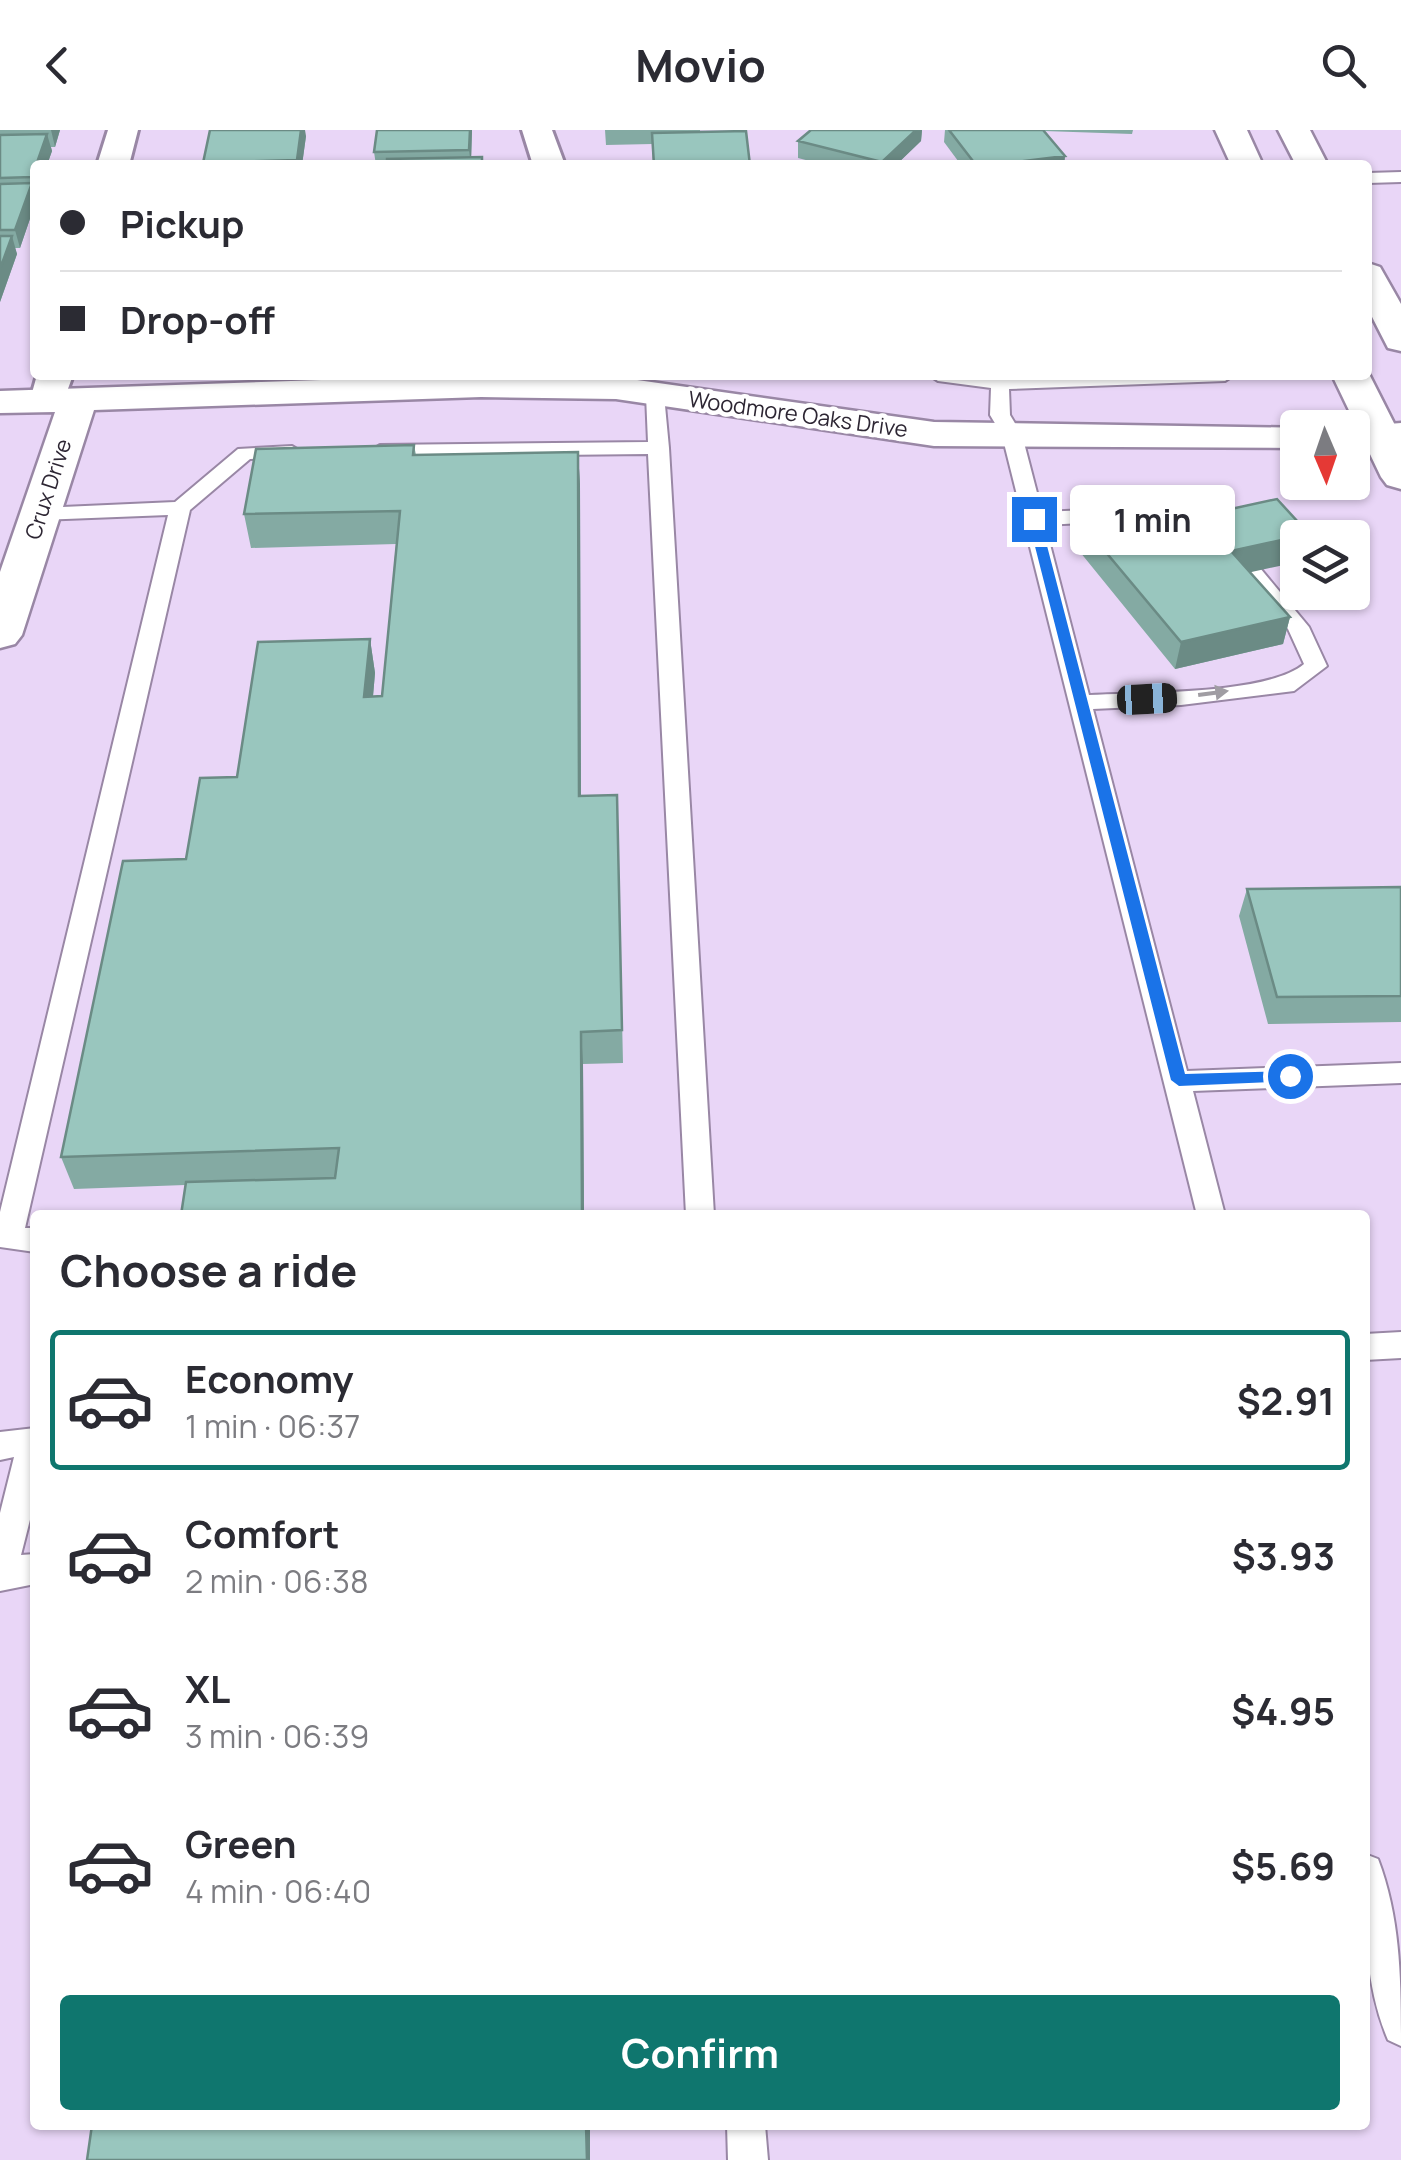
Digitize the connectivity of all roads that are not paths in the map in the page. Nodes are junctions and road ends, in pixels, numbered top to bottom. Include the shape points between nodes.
1 (123, 130) edge
2 (537, 130) edge
3 (1231, 130) edge
4 (1294, 130) edge
5 (114, 160) edge
6 (547, 160) edge
7 (1245, 160) edge
8 (1309, 160) edge
9 (1401, 177) edge
10 (1372, 178) edge
11 (1372, 282) edge
12 (1401, 340) edge
13 (1001, 380) edge
14 (1353, 380) edge
15 (616, 382) edge
16 (60, 392) edge
17 (655, 394) junction
18 (0, 402) edge
19 (1012, 435) junction
20 (1280, 436) edge
21 (1378, 436) edge
22 (659, 448) junction
23 (304, 452) edge
24 (363, 452) edge
25 (1401, 477) edge
26 (180, 508) junction
27 (40, 514) junction
28 (1034, 519) junction
29 (1203, 520) edge
30 (1253, 572) edge
31 (0, 635) edge
32 (1080, 702) junction
33 (1401, 1072) edge
34 (1179, 1080) junction
35 (700, 1210) edge
36 (1210, 1210) edge
37 (30, 1240) edge
38 (1401, 1345) edge
39 (1370, 1347) edge
40 (30, 1440) edge
41 (0, 1446) edge
42 (30, 1459) edge
43 (30, 1571) edge
44 (1, 1574) edge
45 (1370, 1893) edge
46 (1401, 2026) edge
47 (746, 2130) edge
48 (748, 2160) edge

1 - 5 street
2 - 6 street
3 - 7 street
4 - 8 street
9 - 10 lane
11 - 12 street
13 - 19 lane via 1000,415
14 - 21 street
15 - 16 street, Woodmore Oaks Drive
15 - 17 street, Woodmore Oaks Drive
16 - 18 street, Woodmore Oaks Drive
16 - 27 street, Crux Drive
17 - 19 street, Woodmore Oaks Drive via 918,432
17 - 22 lane
19 - 20 street, Woodmore Oaks Drive
19 - 28 lane
21 - 25 street
22 - 24 lane
22 - 35 lane
23 - 26 lane via 245,453
26 - 27 lane
26 - 37 lane via 8,1238
27 - 31 street, Crux Drive
28 - 29 lane via 1175,512
28 - 32 lane
32 -> 30 lane via 1294,684 1316,666 1298,628
32 - 34 lane
33 - 34 lane
34 - 36 lane
38 - 39 lane
40 - 41 lane
42 - 44 lane
43 - 44 lane
45 - 46 lane
47 - 48 lane

